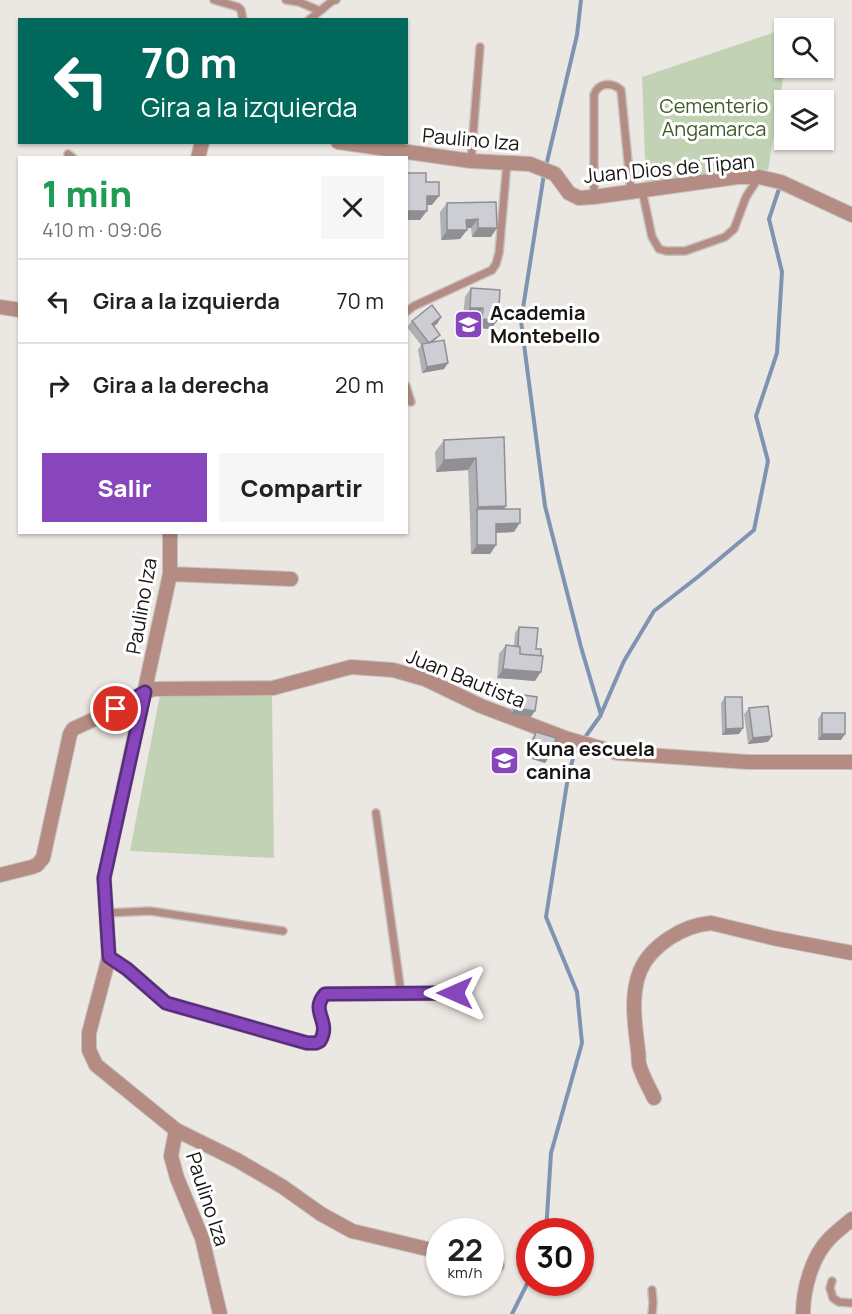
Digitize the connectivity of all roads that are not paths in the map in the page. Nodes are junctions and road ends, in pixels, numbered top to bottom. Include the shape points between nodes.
1 (214, 0) edge
2 (286, 0) edge
3 (336, 0) edge
4 (320, 10) junction
5 (243, 18) edge
6 (311, 18) edge
7 (480, 47) dead end
8 (353, 144) edge
9 (471, 160) junction
10 (507, 163) junction
11 (530, 164) joint
12 (759, 177) junction
13 (637, 191) junction
14 (594, 197) junction
15 (852, 215) edge
16 (0, 307) edge
17 (18, 310) edge
18 (408, 310) edge
19 (408, 392) edge
20 (411, 402) dead end
21 (170, 534) edge
22 (170, 574) junction
23 (291, 579) dead end
24 (145, 692) junction
25 (852, 762) edge
26 (376, 813) dead end
27 (0, 875) edge
28 (106, 913) junction
29 (283, 932) dead end
30 (852, 953) edge
31 (109, 957) junction
32 (402, 993) junction
33 (455, 993) dead end
34 (654, 1098) dead end
35 (176, 1131) junction
36 (852, 1219) edge
37 (426, 1249) edge
38 (832, 1281) dead end
39 (652, 1290) dead end
40 (852, 1303) edge
41 (220, 1314) edge
42 (652, 1314) edge
43 (803, 1314) edge

1 - 5 lane via 238,7
2 - 4 lane
3 - 4 lane
4 - 6 lane
7 - 9 lane
8 - 9 street, Paulino Iza
9 - 10 street, Paulino Iza
10 - 11 street, Paulino Iza
10 - 18 lane via 499,253 492,270
11 - 14 street, Juan Dios de Tipan via 555,174 569,193 579,198
12 - 13 street, Juan Dios de Tipan
12 - 13 lane via 746,196 734,229 725,237 685,251 659,249
12 - 15 street, Juan Dios de Tipan via 781,182
13 - 14 street, Juan Dios de Tipan
13 - 14 lane via 621,90 607,85 599,87 594,95
16 - 17 street
19 - 20 lane
21 - 22 street, Paulino Iza
22 - 23 street
22 - 24 street, Paulino Iza
24 - 25 street, Juan Bautista via 154,688 273,688 351,667 393,670 425,679 481,706 568,739 618,753 748,762
24 - 27 street, Juan Bautista via 73,729 44,858 32,867
24 - 28 street, Paulino Iza via 104,878
26 - 32 lane
28 - 29 lane via 150,911
28 - 31 street, Paulino Iza
30 - 34 street via 711,923 692,927 663,943 640,971 635,997 639,1063
31 - 32 street via 166,1003 307,1043 316,1043 324,1035 319,1001 325,994
31 - 35 street, Paulino Iza via 89,1033 89,1050 96,1065
32 - 33 street
35 - 37 street via 237,1160 352,1231
35 - 41 street, Paulino Iza via 171,1156 202,1238
36 - 43 street via 818,1252 810,1269
38 - 40 lane via 833,1298
39 - 42 lane

